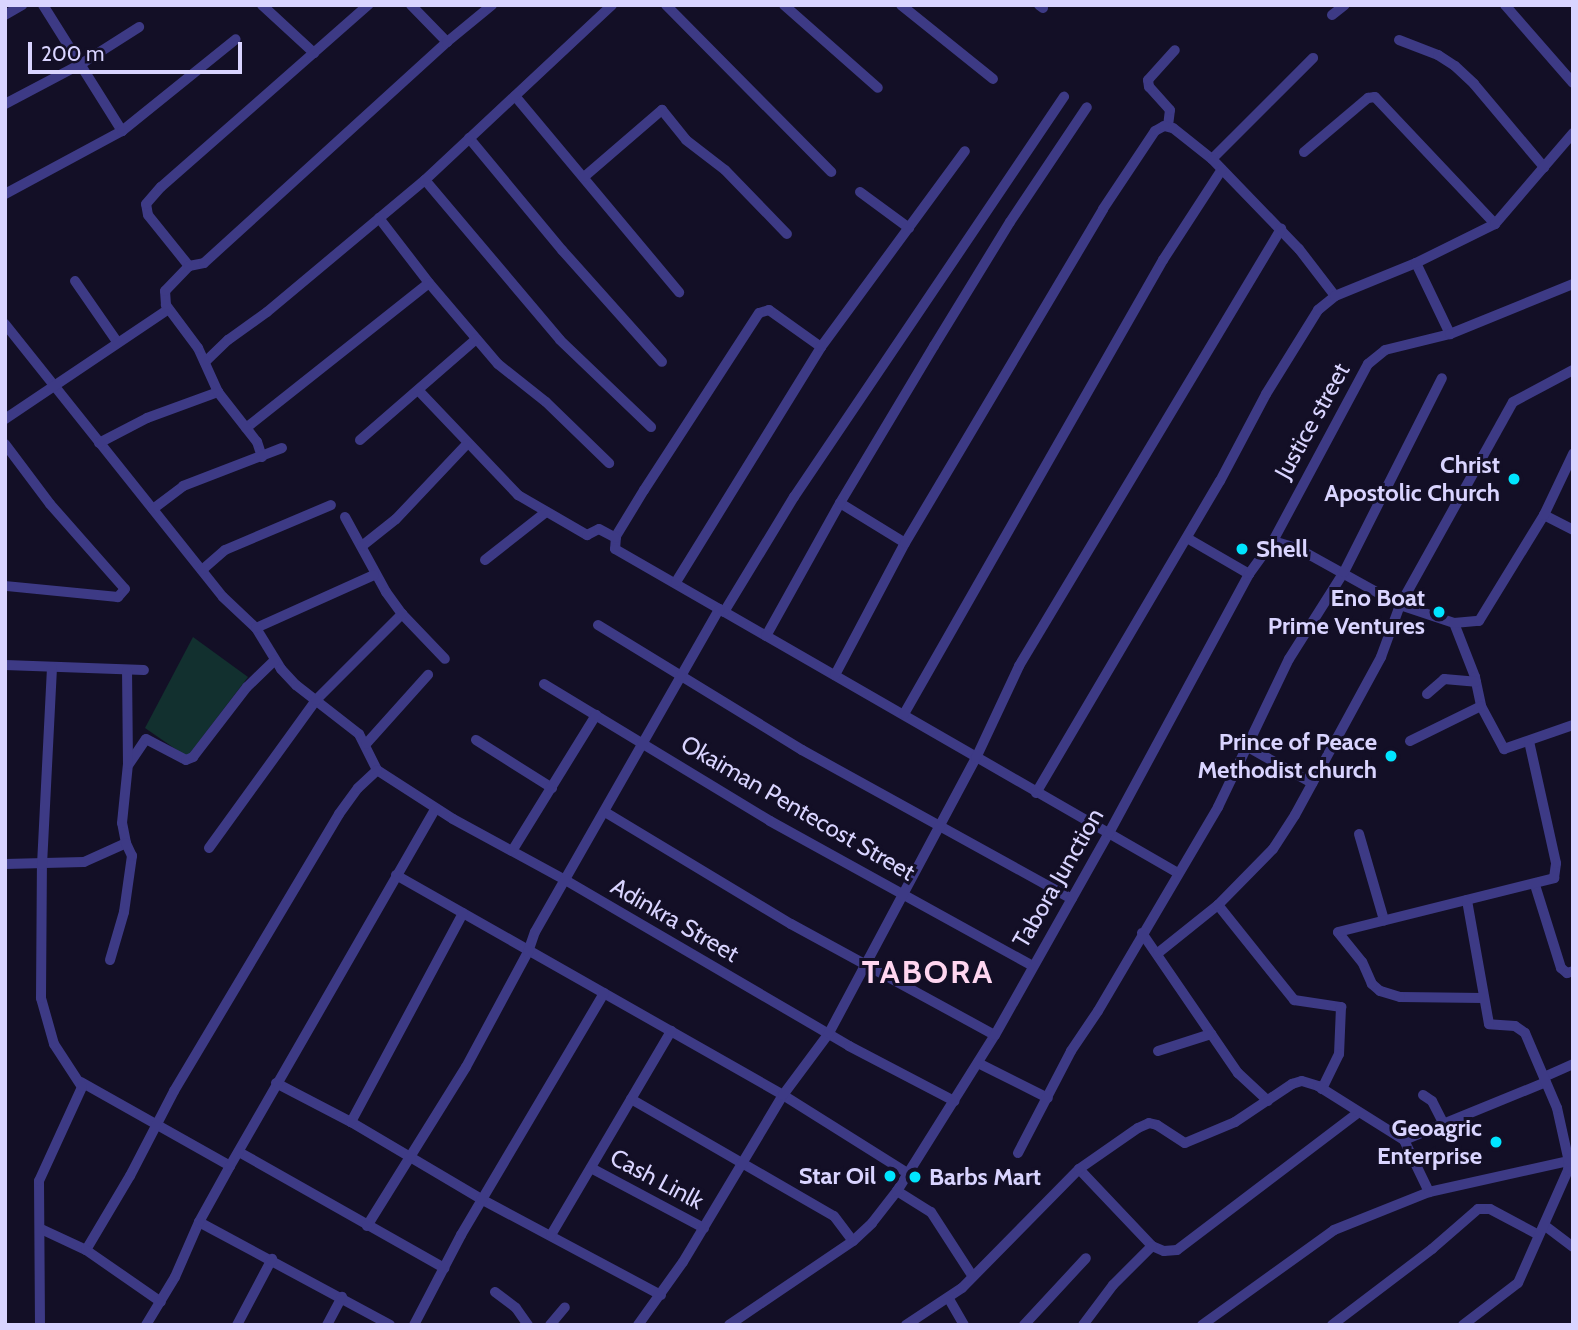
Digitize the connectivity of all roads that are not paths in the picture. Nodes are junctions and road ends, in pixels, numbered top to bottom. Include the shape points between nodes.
1 (22, 5) edge
2 (43, 5) edge
3 (262, 5) edge
4 (368, 5) edge
5 (411, 5) edge
6 (492, 5) edge
7 (612, 5) edge
8 (666, 5) edge
9 (784, 5) edge
10 (901, 5) edge
11 (1345, 5) edge
12 (1505, 5) edge
13 (5, 15) edge
14 (1332, 15) dead end
15 (139, 27) dead end
16 (236, 39) dead end
17 (1399, 40) dead end
18 (447, 42) junction
19 (1175, 50) dead end
20 (314, 53) junction
21 (1313, 58) dead end
22 (80, 64) junction
23 (993, 79) dead end
24 (1573, 83) edge
25 (878, 88) dead end
26 (515, 96) junction
27 (1063, 96) dead end
28 (5, 104) edge
29 (1087, 107) dead end
30 (1168, 126) junction
31 (122, 131) junction
32 (1573, 133) edge
33 (469, 138) junction
34 (965, 151) dead end
35 (1304, 152) dead end
36 (1212, 159) junction
37 (1544, 167) junction
38 (1222, 169) junction
39 (831, 172) dead end
40 (584, 177) junction
41 (425, 180) junction
42 (860, 192) dead end
43 (5, 194) edge
44 (379, 218) junction
45 (1495, 224) junction
46 (909, 228) junction
47 (1282, 229) junction
48 (787, 234) dead end
49 (1416, 264) junction
50 (189, 266) junction
51 (75, 282) dead end
52 (429, 283) junction
53 (1573, 284) edge
54 (679, 292) dead end
55 (1335, 296) junction
56 (169, 309) junction
57 (5, 324) edge
58 (1450, 334) junction
59 (476, 339) junction
60 (118, 343) junction
61 (821, 347) junction
62 (205, 362) junction
63 (662, 362) dead end
64 (1573, 370) edge
65 (1442, 378) dead end
66 (55, 386) junction
67 (419, 391) junction
68 (218, 392) junction
69 (5, 419) edge
70 (651, 427) dead end
71 (246, 428) junction
72 (360, 440) dead end
73 (99, 443) junction
74 (5, 444) edge
75 (467, 444) junction
76 (282, 448) dead end
77 (1573, 454) edge
78 (262, 457) junction
79 (609, 463) dead end
80 (840, 503) junction
81 (331, 505) dead end
82 (153, 509) junction
83 (546, 512) junction
84 (1544, 515) junction
85 (345, 517) dead end
86 (1573, 530) edge
87 (614, 537) junction
88 (1187, 538) junction
89 (1273, 541) junction
90 (905, 543) junction
91 (362, 546) junction
92 (485, 561) dead end
93 (202, 570) junction
94 (1344, 572) junction
95 (1249, 574) junction
96 (374, 575) junction
97 (676, 582) junction
98 (5, 586) edge
99 (1400, 605) junction
100 (721, 610) junction
101 (402, 614) junction
102 (1454, 623) junction
103 (598, 625) dead end
104 (256, 628) junction
105 (766, 636) junction
106 (445, 659) dead end
107 (275, 660) junction
108 (5, 665) edge
109 (52, 667) junction
110 (127, 670) junction
111 (144, 670) dead end
112 (428, 675) dead end
113 (835, 675) junction
114 (681, 677) junction
115 (1476, 682) junction
116 (544, 684) dead end
117 (1427, 694) dead end
118 (316, 700) junction
119 (1481, 706) junction
120 (904, 714) junction
121 (596, 716) junction
122 (1573, 725) edge
123 (476, 740) dead end
124 (1409, 741) dead end
125 (1529, 741) junction
126 (643, 744) junction
127 (367, 745) junction
128 (1246, 746) junction
129 (976, 758) junction
130 (128, 764) junction
131 (377, 770) junction
132 (1312, 783) junction
133 (552, 788) junction
134 (1036, 793) junction
135 (435, 808) junction
136 (605, 812) junction
137 (941, 825) junction
138 (1109, 833) junction
139 (1359, 834) dead end
140 (126, 843) junction
141 (209, 848) dead end
142 (512, 851) junction
143 (5, 864) edge
144 (42, 865) junction
145 (1178, 873) junction
146 (396, 875) junction
147 (567, 881) junction
148 (1535, 885) junction
149 (905, 893) junction
150 (1072, 899) junction
151 (1467, 900) junction
152 (1218, 905) junction
153 (463, 913) junction
154 (1384, 920) junction
155 (1142, 933) junction
156 (528, 952) junction
157 (1158, 953) junction
158 (110, 960) dead end
159 (866, 964) junction
160 (1033, 966) junction
161 (1573, 971) edge
162 (604, 993) junction
163 (1483, 998) junction
164 (671, 1031) junction
165 (829, 1033) junction
166 (1211, 1034) junction
167 (995, 1035) junction
168 (1158, 1051) dead end
169 (978, 1063) junction
170 (1573, 1064) edge
171 (1545, 1080) junction
172 (81, 1082) junction
173 (276, 1083) junction
174 (1322, 1089) junction
175 (1423, 1094) dead end
176 (783, 1095) junction
177 (1048, 1098) junction
178 (631, 1099) junction
179 (954, 1101) junction
180 (1268, 1101) junction
181 (1359, 1112) junction
182 (351, 1122) junction
183 (1443, 1123) junction
184 (156, 1126) junction
185 (1404, 1140) junction
186 (239, 1152) junction
187 (1018, 1153) dead end
188 (410, 1159) junction
189 (741, 1160) junction
190 (1571, 1161) edge
191 (230, 1166) junction
192 (591, 1167) junction
193 (1079, 1169) junction
194 (909, 1174) junction
195 (897, 1191) junction
196 (1429, 1192) junction
197 (481, 1199) junction
198 (199, 1222) junction
199 (1544, 1225) junction
200 (367, 1226) junction
201 (704, 1228) junction
202 (41, 1229) junction
203 (551, 1234) junction
204 (1539, 1235) junction
205 (852, 1241) junction
206 (1153, 1246) junction
207 (1573, 1247) edge
208 (86, 1250) junction
209 (1086, 1258) dead end
210 (272, 1259) junction
211 (444, 1268) junction
212 (973, 1277) junction
213 (495, 1292) dead end
214 (661, 1295) junction
215 (342, 1297) junction
216 (948, 1299) junction
217 (160, 1302) junction
218 (565, 1307) dead end
219 (40, 1325) edge
220 (146, 1325) edge
221 (237, 1325) edge
222 (327, 1325) edge
223 (390, 1325) edge
224 (414, 1325) edge
225 (528, 1325) edge
226 (550, 1325) edge
227 (638, 1325) edge
228 (729, 1325) edge
229 (906, 1325) edge
230 (964, 1325) edge
231 (1024, 1325) edge
232 (1083, 1325) edge
233 (1202, 1325) edge
234 (1332, 1325) edge
235 (1463, 1325) edge

1 - 13 street
2 - 22 street
3 - 20 street
4 - 20 street
5 - 18 street
6 - 18 street
7 - 26 street
8 - 39 street
9 - 25 street
10 - 23 street
11 - 14 street
12 - 24 street
15 - 22 street
16 - 31 street
17 - 37 street via 1455,66
18 - 50 street via 204,263
19 - 30 street via 1148,80 1170,110
20 - 50 street via 146,204 148,215
21 - 36 street
22 - 28 street
22 - 31 street
26 - 33 street
26 - 40 street
27 - 100 street
29 - 80 street via 1010,222
30 - 36 street
30 - 90 street via 1151,135 1103,209
31 - 43 street
32 - 37 street
33 - 41 street
33 - 63 street
34 - 46 street
35 - 45 street via 1368,97 1375,97
36 - 38 street
37 - 45 street
38 - 47 street
38 - 120 street via 1163,260
40 - 48 street via 662,110 686,140 725,170
40 - 54 street
41 - 44 street
41 - 70 street via 560,340
42 - 46 street
44 - 52 street
44 - 62 street
45 - 49 street
46 - 61 street
47 - 55 street
47 - 129 street via 1019,666
49 - 55 street
49 - 58 street
50 - 56 street via 165,291
51 - 60 street
52 - 59 street
52 - 71 street
53 - 58 street, Justice street
55 - 88 street via 1318,310 1292,350
56 - 60 street
56 - 62 street
57 - 66 street
58 - 89 street, Justice street via 1385,350 1368,364
59 - 67 street
59 - 79 street
60 - 66 street
61 - 87 street via 769,310 759,313
61 - 97 street
62 - 68 street
64 - 99 street via 1513,402
65 - 94 street
66 - 69 street
66 - 73 street
67 - 72 street
67 - 75 street
68 - 71 street
68 - 73 street via 147,418
71 - 78 street
73 - 82 street
74 - 98 street via 50,505 125,589 118,597
75 - 83 street via 519,495
75 - 91 street via 396,519
76 - 78 street
77 - 84 street
78 - 82 street via 183,486
80 - 90 street
80 - 105 street
81 - 93 street via 225,550
82 - 93 street
83 - 87 street via 587,535 601,530
83 - 92 street
84 - 86 street
84 - 102 street via 1479,621
85 - 91 street
87 - 97 street via 615,549
88 - 95 street
88 - 134 street
89 - 94 street
89 - 95 street, Tabora Junction
90 - 113 street
91 - 96 street
93 - 104 street
94 - 99 street
94 - 128 street via 1289,659
95 - 138 street, Tabora Junction
96 - 101 street
96 - 104 street
97 - 100 street
99 - 102 street
99 - 132 street via 1381,657
100 - 105 street
100 - 114 street
101 - 106 street
101 - 118 street
102 - 115 street
103 - 114 street
104 - 107 street
105 - 113 street
107 - 118 street
107 - 130 street via 247,687 193,757 186,760 146,739
108 - 109 street
109 - 110 street
109 - 144 street
110 - 111 street
110 - 130 street
112 - 127 street
113 - 120 street
114 - 126 street
114 - 137 street via 802,750
115 - 117 street via 1444,678
115 - 119 street
116 - 121 street, Okaiman Pentecost Street
118 - 127 street
118 - 141 street
119 - 124 street
119 - 125 street via 1504,749
120 - 129 street
121 - 126 street, Okaiman Pentecost Street
121 - 133 street
122 - 125 street
123 - 133 street
125 - 148 street via 1556,863 1554,878
126 - 136 street
126 - 149 street, Okaiman Pentecost Street via 770,821
127 - 131 street
128 - 132 street
128 - 145 street via 1218,807
129 - 134 street
129 - 137 street
130 - 140 street via 122,823
131 - 135 street, Adinkra Street
131 - 184 street via 339,814
132 - 152 street via 1273,849
133 - 142 street
134 - 138 street
135 - 142 street, Adinkra Street
135 - 146 street
136 - 147 street
136 - 159 street
137 - 149 street
137 - 150 street
138 - 145 street
138 - 150 street, Tabora Junction
139 - 154 street
140 - 144 street via 84,862
140 - 158 street via 132,856 124,912
142 - 147 street, Adinkra Street
143 - 144 street
144 - 172 street via 41,998 54,1044
145 - 155 street
146 - 153 street
146 - 173 street
147 - 156 street
147 - 165 street, Adinkra Street
148 - 151 street
148 - 161 street via 1561,968
149 - 159 street
149 - 160 street, Okaiman Pentecost Street
150 - 160 street, Tabora Junction
151 - 154 street
151 - 163 street
152 - 157 street
152 - 174 street via 1294,1000 1341,1007 1339,1054
153 - 156 street
153 - 182 street
154 - 163 street via 1338,932 1380,991 1400,997
155 - 157 street
155 - 177 street
156 - 162 street
156 - 188 street
157 - 166 street
159 - 165 street
159 - 167 street
160 - 167 street, Tabora Junction
162 - 164 street
162 - 197 street
163 - 171 street via 1489,1024 1516,1026 1525,1033
164 - 176 street
164 - 178 street
165 - 176 street
165 - 179 street, Adinkra Street
166 - 168 street
166 - 180 street via 1238,1073
167 - 169 street, Tabora Junction
169 - 177 street
169 - 179 street, Tabora Junction
170 - 171 street
171 - 183 street
171 - 190 street
172 - 184 street
172 - 202 street via 39,1181
173 - 182 street
173 - 186 street
174 - 180 street via 1302,1081
174 - 181 street
175 - 183 street
176 - 189 street
176 - 194 street
177 - 187 street
178 - 189 street
178 - 192 street
179 - 194 street, Tabora Junction
180 - 193 street via 1235,1122 1185,1143 1149,1123
181 - 185 street
181 - 206 street via 1183,1248 1169,1251
182 - 188 street
183 - 185 street
184 - 191 street
184 - 208 street
185 - 196 street
186 - 191 street
186 - 200 street
188 - 197 street
188 - 200 street
189 - 201 street
189 - 205 street via 834,1216
190 - 196 street
190 - 199 street
191 - 198 street
192 - 201 street, Cash Linlk
192 - 203 street
193 - 206 street
193 - 212 street
194 - 195 street, Tabora Junction
195 - 205 street, Tabora Junction
195 - 212 street via 931,1212
196 - 233 street via 1334,1230
197 - 203 street
197 - 211 street
198 - 210 street
198 - 217 street
199 - 204 street
199 - 207 street
200 - 211 street
201 - 214 street
202 - 208 street
202 - 219 street
203 - 214 street
204 - 234 street via 1490,1209 1478,1209
204 - 235 street via 1518,1283
205 - 228 street, Tabora Junction
206 - 232 street via 1112,1285
208 - 217 street
209 - 231 street
210 - 215 street
210 - 221 street
211 - 224 street
212 - 216 street
213 - 225 street via 516,1308
214 - 227 street
215 - 222 street
215 - 223 street
216 - 229 street
216 - 230 street
217 - 220 street
218 - 226 street

